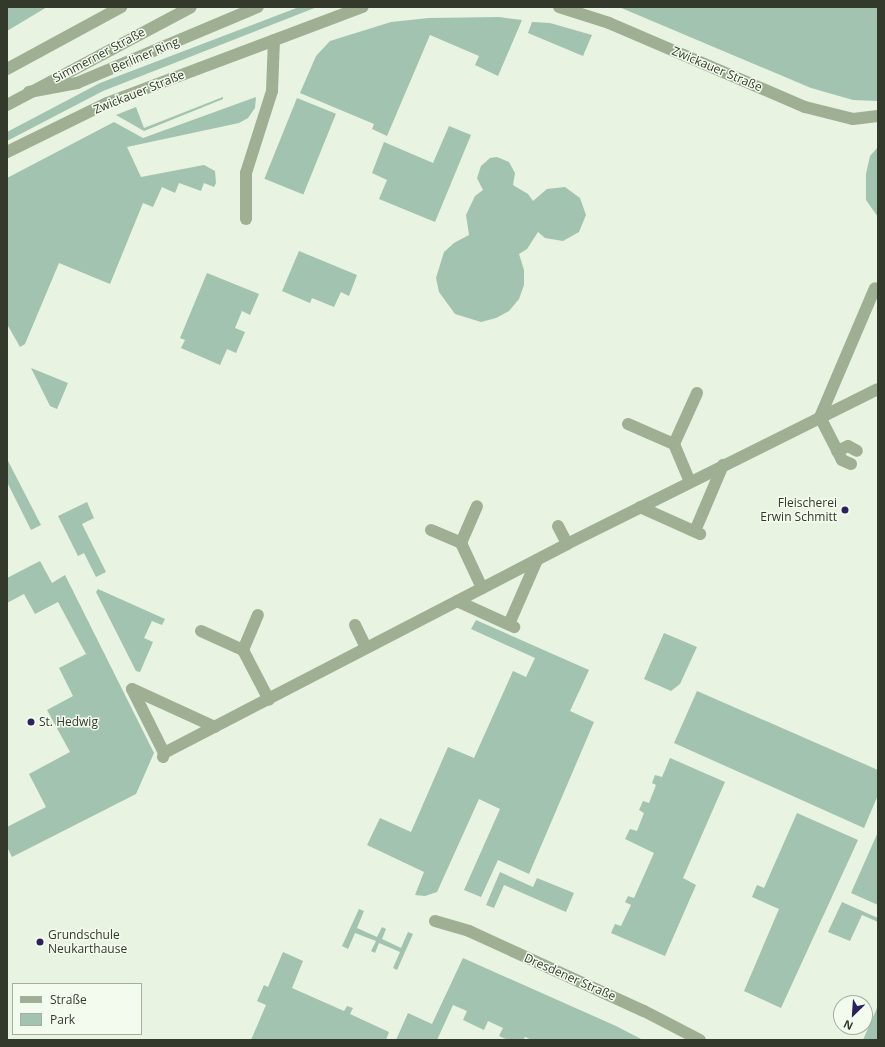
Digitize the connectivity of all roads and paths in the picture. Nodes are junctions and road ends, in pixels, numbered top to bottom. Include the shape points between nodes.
1 (121, 7) edge
2 (191, 7) edge
3 (258, 7) edge
4 (363, 7) edge
5 (559, 7) edge
6 (274, 40) junction
7 (7, 69) edge
8 (29, 92) junction
9 (7, 105) edge
10 (878, 116) edge
11 (7, 152) edge
12 (246, 219) dead end
13 (878, 305) edge
14 (877, 392) edge
15 (697, 393) dead end
16 (820, 417) junction
17 (628, 424) dead end
18 (674, 444) junction
19 (837, 451) junction
20 (857, 451) dead end
21 (851, 464) dead end
22 (723, 465) junction
23 (690, 482) junction
24 (477, 506) dead end
25 (640, 507) junction
26 (558, 526) dead end
27 (430, 530) dead end
28 (461, 543) junction
29 (567, 544) junction
30 (537, 560) junction
31 (482, 588) junction
32 (458, 601) junction
33 (258, 616) dead end
34 (355, 625) dead end
35 (201, 631) dead end
36 (366, 648) junction
37 (243, 650) junction
38 (269, 700) junction
39 (215, 727) junction
40 (435, 921) dead end
41 (700, 1040) edge

1 - 7 street
2 - 8 street, Simmerner Straße
3 - 8 street, Berliner Ring via 77,83
4 - 6 street, Zwickauer Straße
5 - 10 street, Zwickauer Straße via 609,23 805,107 853,119
6 - 11 street, Zwickauer Straße via 107,103
6 - 12 street via 272,91 246,173
8 - 9 street, Simmerner Straße
13 - 16 street via 873,291
14 - 16 street
15 - 18 street
16 - 19 street
16 - 22 street
17 - 18 street
18 - 23 street
19 - 20 street via 848,446
19 - 21 street via 842,460
22 - 23 street
22 - 25 street via 698,532
23 - 25 street
24 - 28 street
25 - 29 street
26 - 29 street
27 - 28 street
28 - 31 street
29 - 30 street
30 - 31 street
30 - 32 street via 511,625 474,614
31 - 32 street
32 - 36 street via 417,626
33 - 37 street
34 - 36 street
35 - 37 street
36 - 38 street
37 - 38 street
38 - 39 street via 253,713
39 - 39 street via 163,755 132,689
40 - 41 street, Dresdener Straße via 469,931 644,1011

